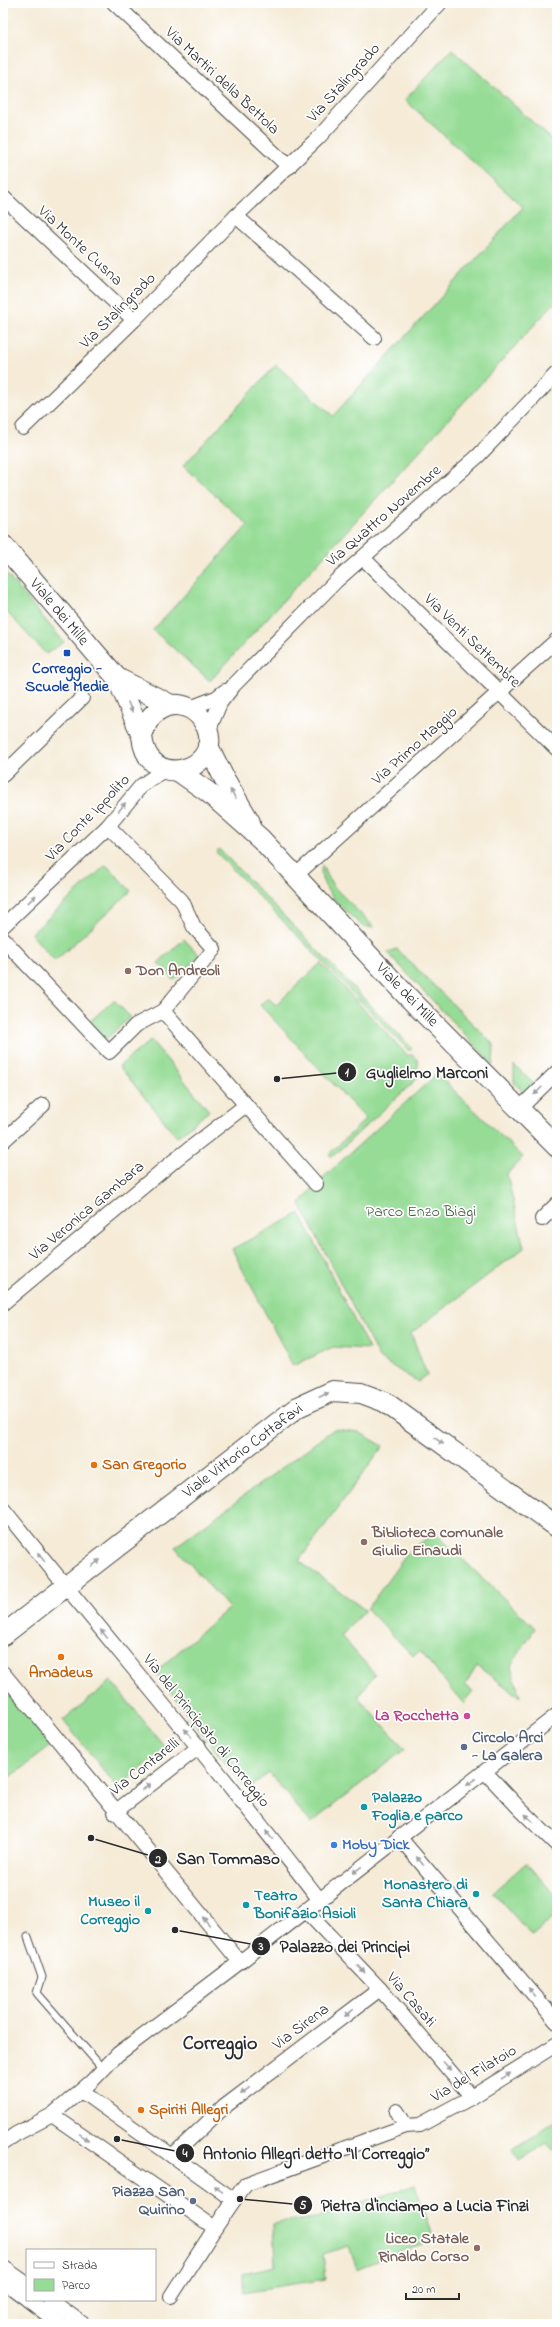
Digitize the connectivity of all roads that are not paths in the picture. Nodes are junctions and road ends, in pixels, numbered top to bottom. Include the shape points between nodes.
1 (114, 3) edge
2 (440, 3) edge
3 (289, 167) junction
4 (3, 197) edge
5 (236, 216) junction
6 (134, 320) junction
7 (374, 338) dead end
8 (557, 373) edge
9 (23, 428) dead end
10 (3, 545) edge
11 (363, 558) junction
12 (557, 640) edge
13 (117, 678) junction
14 (234, 685) junction
15 (500, 692) junction
16 (82, 698) dead end
17 (170, 705) junction
18 (190, 708) junction
19 (142, 736) junction
20 (208, 739) junction
21 (557, 749) edge
22 (171, 770) junction
23 (3, 775) edge
24 (108, 826) junction
25 (261, 839) junction
26 (295, 876) junction
27 (3, 926) edge
28 (3, 939) edge
29 (163, 1011) junction
30 (557, 1072) edge
31 (43, 1105) dead end
32 (246, 1105) junction
33 (518, 1110) junction
34 (3, 1141) edge
35 (557, 1147) edge
36 (316, 1184) dead end
37 (557, 1204) edge
38 (542, 1219) dead end
39 (3, 1304) edge
40 (3, 1509) edge
41 (557, 1527) edge
42 (66, 1587) junction
43 (3, 1635) edge
44 (3, 1673) edge
45 (557, 1715) edge
46 (199, 1747) junction
47 (485, 1772) junction
48 (115, 1812) junction
49 (399, 1837) junction
50 (557, 1845) edge
51 (319, 1899) junction
52 (305, 1910) junction
53 (28, 1937) dead end
54 (240, 1962) junction
55 (380, 1989) junction
56 (557, 2022) edge
57 (557, 2044) edge
58 (103, 2069) junction
59 (80, 2091) junction
60 (472, 2096) junction
61 (397, 2111) dead end
62 (52, 2115) junction
63 (406, 2126) junction
64 (3, 2143) edge
65 (172, 2156) junction
66 (234, 2200) junction
67 (215, 2228) junction
68 (3, 2271) edge
69 (26, 2283) edge
70 (171, 2296) dead end
71 (26, 2298) edge
72 (29, 2301) edge
73 (51, 2301) edge
74 (60, 2324) edge
75 (84, 2324) edge

1 - 3 street, Via Martiri della Bettola
2 - 3 street, Via Stalingrado
3 - 5 street, Via Stalingrado
4 - 6 street, Via Monte Cusna
5 - 6 street, Via Stalingrado
5 - 7 street
6 - 9 street, Via Stalingrado
8 - 11 street, Via Quattro Novembre via 478,456
10 - 13 main road, Viale dei Mille
11 - 14 street, Via Quattro Novembre
11 - 15 street, Via Venti Settembre
12 - 15 street, Via Primo Maggio
13 - 17 main road, Viale dei Mille
13 -> 19 main road, Viale dei Mille
14 - 18 street, Via Quattro Novembre via 216,698
14 - 20 street, Via Quattro Novembre via 220,703
15 - 21 street, Via Venti Settembre
15 - 26 street, Via Primo Maggio
16 - 23 street
17 - 18 main road, Viale dei Mille
17 - 19 main road via 160,708 151,715 144,725
18 - 20 main road, Viale dei Mille via 198,714
19 - 22 main road, Viale dei Mille via 147,755 154,763
20 - 22 main road via 197,763 188,769
25 -> 20 main road, Viale dei Mille via 224,778
24 -> 22 street, Via Conte Ippolito via 141,786
22 - 25 main road, Viale dei Mille via 208,792
27 -> 24 street, Via Conte Ippolito
24 - 29 street via 182,900 194,927 214,949
25 - 26 main road, Viale dei Mille
26 - 33 main road, Viale dei Mille
28 - 29 street via 109,1052 136,1026
29 - 32 street
30 -> 33 street
31 - 34 street
32 - 36 street
32 - 39 street, Via Veronica Gambara via 175,1160
33 - 35 main road, Viale dei Mille
37 - 38 street
42 -> 40 street
42 -> 41 main road, Viale Vittorio Cottafavi via 298,1407 333,1391 361,1393 385,1402
42 - 43 main road, Viale Vittorio Cottafavi
46 -> 42 street, Via del Principato di Correggio
44 - 48 street
45 - 47 street
48 -> 46 street, Via Contarelli
51 -> 46 street, Via del Principato di Correggio
47 -> 49 street
50 -> 47 street
54 -> 48 street, Via Contarelli
49 -> 51 street
56 -> 49 street
51 - 52 street
52 - 54 street
52 -> 55 street, Via Casati
53 - 58 lane via 42,1977 37,1993
54 - 58 street via 118,2054
55 -> 60 street, Via Casati
55 -> 65 street, Via Sirena via 224,2107
60 -> 57 street, Via del Filatoio
58 - 59 street
59 - 62 street
59 - 65 street
60 - 63 street, Via del Filatoio via 420,2125
61 - 63 street
62 - 64 street
62 -> 67 street
63 - 66 street, Via del Filatoio via 246,2184
66 -> 65 street
66 - 67 street
67 - 70 street
68 - 69 street
68 - 71 street
72 - 74 street
73 - 75 street

